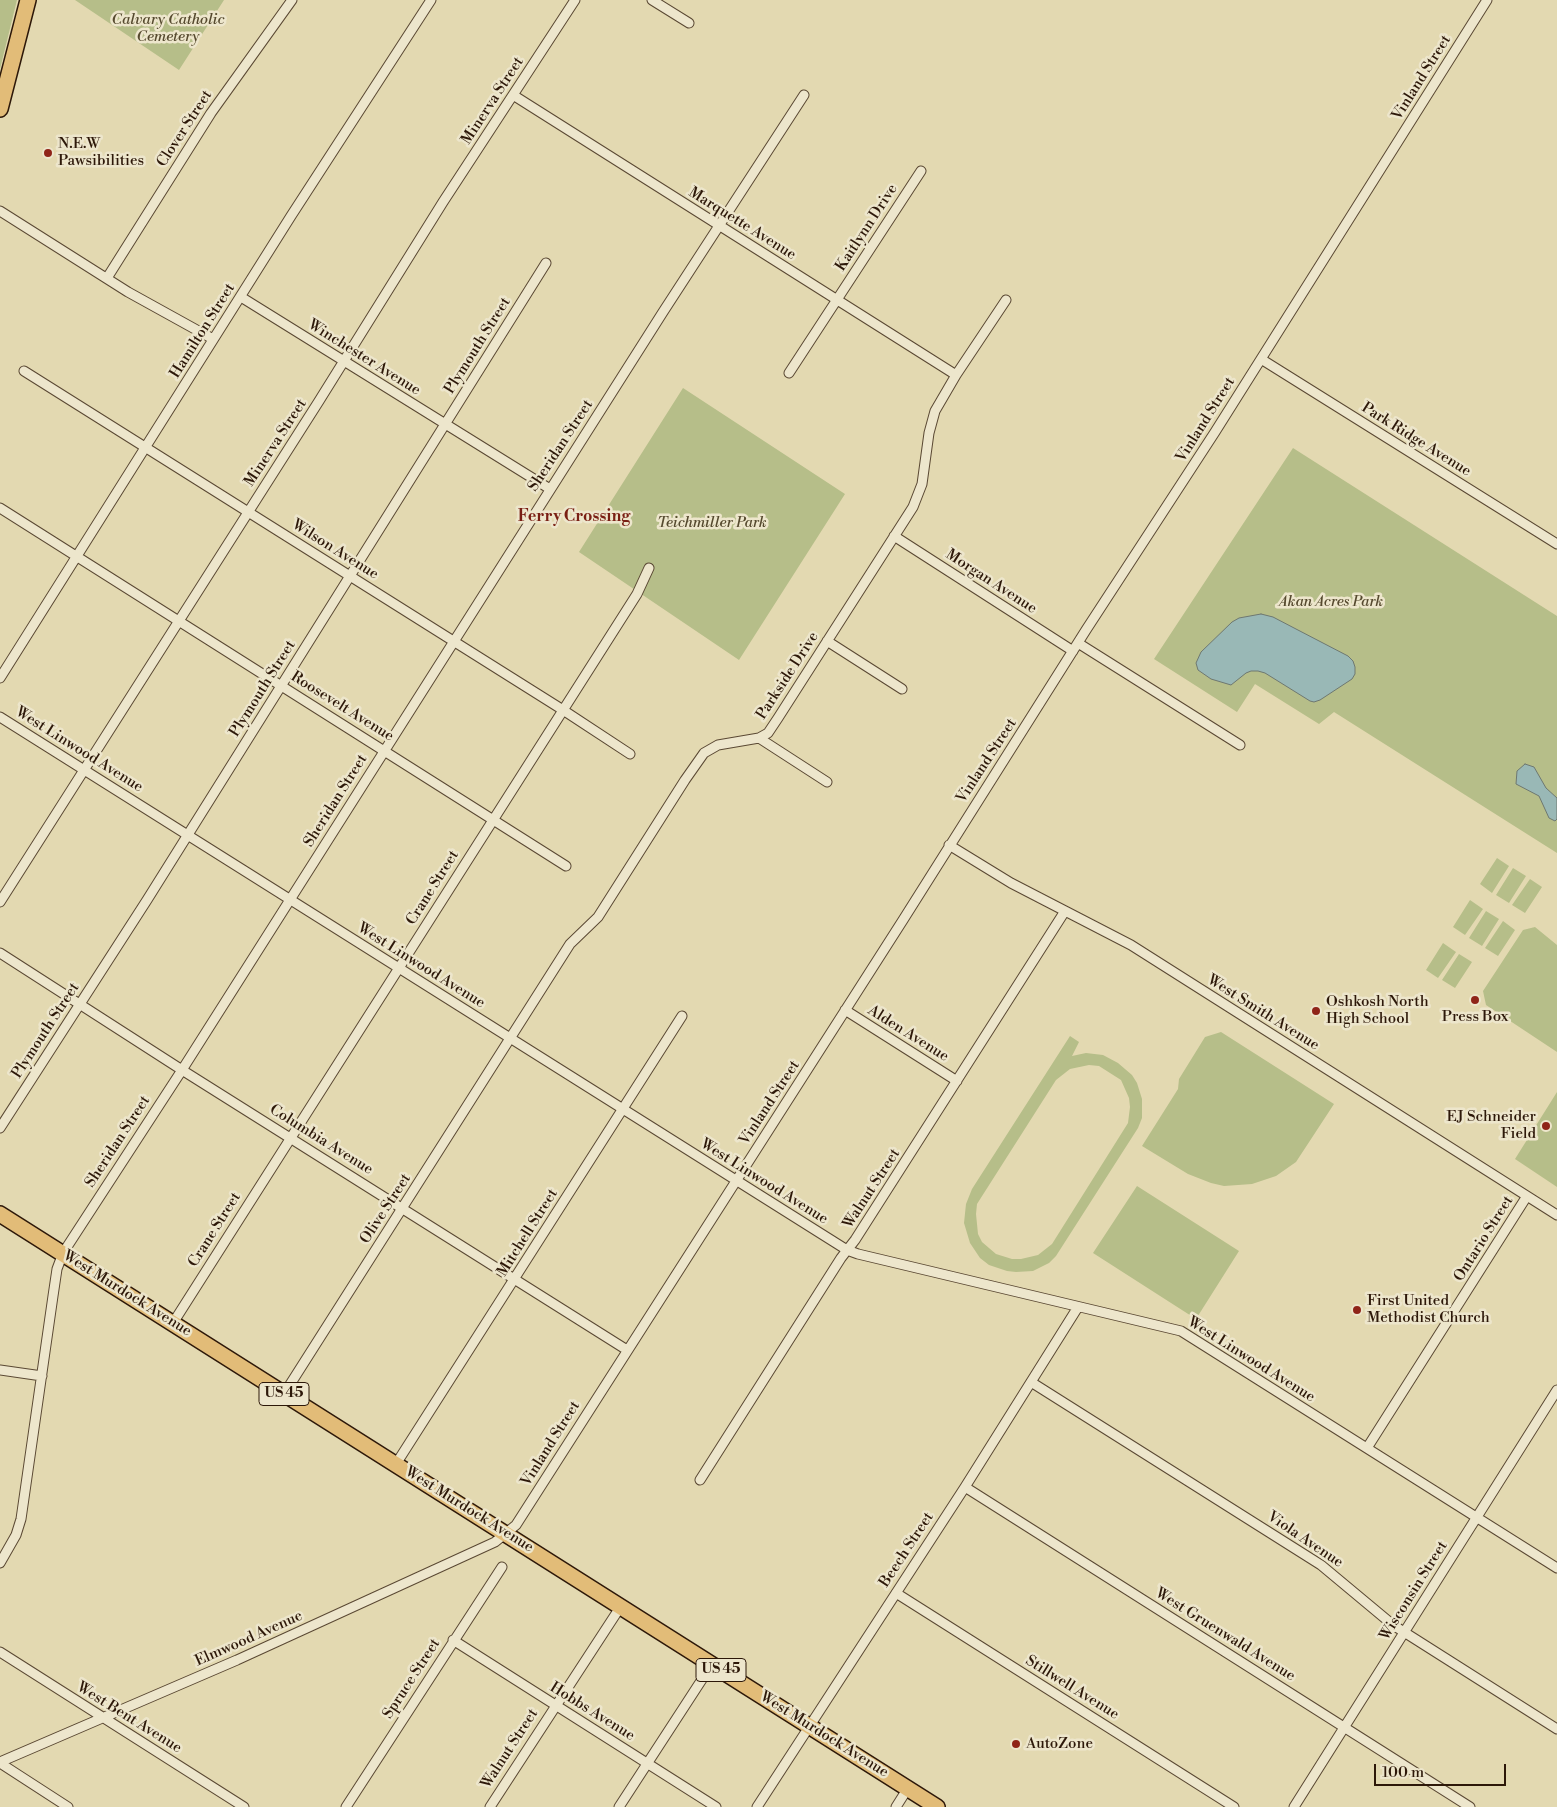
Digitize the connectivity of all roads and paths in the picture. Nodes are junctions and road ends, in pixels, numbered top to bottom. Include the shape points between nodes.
1 (28, 0) edge
2 (292, 0) edge
3 (431, 0) edge
4 (575, 0) edge
5 (652, 0) edge
6 (1487, 0) edge
7 (689, 23) dead end
8 (513, 95) junction
9 (804, 95) dead end
10 (0, 108) edge
11 (921, 171) dead end
12 (0, 211) edge
13 (719, 225) junction
14 (546, 263) dead end
15 (107, 278) junction
16 (241, 296) junction
17 (836, 300) junction
18 (1006, 300) dead end
19 (213, 339) junction
20 (1261, 359) junction
21 (344, 361) junction
22 (24, 371) dead end
23 (789, 373) dead end
24 (956, 375) junction
25 (446, 425) junction
26 (146, 447) junction
27 (550, 489) junction
28 (0, 508) edge
29 (249, 511) junction
30 (894, 536) junction
31 (1557, 544) edge
32 (77, 556) junction
33 (649, 568) dead end
34 (350, 576) junction
35 (180, 621) junction
36 (453, 641) junction
37 (827, 641) junction
38 (1076, 647) junction
39 (0, 678) edge
40 (281, 685) junction
41 (902, 689) dead end
42 (563, 710) junction
43 (0, 716) edge
44 (759, 738) junction
45 (1240, 745) dead end
46 (384, 750) junction
47 (630, 754) dead end
48 (85, 769) junction
49 (827, 782) dead end
50 (494, 819) junction
51 (187, 834) junction
52 (949, 845) junction
53 (566, 866) dead end
54 (289, 900) junction
55 (0, 902) edge
56 (1065, 911) junction
57 (0, 953) edge
58 (399, 968) junction
59 (80, 1004) junction
60 (845, 1010) junction
61 (682, 1016) dead end
62 (511, 1038) junction
63 (182, 1070) junction
64 (957, 1081) junction
65 (622, 1109) junction
66 (0, 1128) edge
67 (290, 1137) junction
68 (736, 1181) junction
69 (1527, 1196) junction
70 (402, 1208) junction
71 (0, 1214) edge
72 (1557, 1215) edge
73 (847, 1250) junction
74 (63, 1253) junction
75 (514, 1281) junction
76 (1078, 1307) junction
77 (173, 1323) junction
78 (627, 1350) junction
79 (0, 1370) edge
80 (42, 1376) junction
81 (1031, 1382) junction
82 (1556, 1392) edge
83 (284, 1394) junction
84 (1367, 1448) junction
85 (396, 1464) junction
86 (700, 1480) dead end
87 (964, 1487) junction
88 (1476, 1518) junction
89 (506, 1533) junction
90 (0, 1563) edge
91 (502, 1566) dead end
92 (1557, 1568) edge
93 (896, 1594) junction
94 (621, 1606) junction
95 (1404, 1632) junction
96 (453, 1640) junction
97 (0, 1652) edge
98 (712, 1664) junction
99 (555, 1705) junction
100 (103, 1718) junction
101 (810, 1726) junction
102 (1344, 1726) junction
103 (1557, 1729) edge
104 (0, 1762) edge
105 (647, 1764) junction
106 (908, 1788) junction
107 (68, 1807) edge
108 (244, 1807) edge
109 (346, 1807) edge
110 (490, 1807) edge
111 (619, 1807) edge
112 (716, 1807) edge
113 (757, 1807) edge
114 (896, 1807) edge
115 (937, 1807) edge
116 (1234, 1807) edge
117 (1294, 1807) edge
118 (1470, 1807) edge

1 - 10 main road
2 - 15 street, Clover Street via 211,113
3 - 16 street, Hamilton Street
4 - 8 street, Minerva Street
5 - 7 street
6 - 20 street, Vinland Street
8 - 13 street, Marquette Avenue
8 - 21 street, Minerva Street
9 - 13 street, Sheridan Street
11 - 17 street, Kaitlynn Drive
12 - 15 street
13 - 17 street, Marquette Avenue
13 - 27 street, Sheridan Street
14 - 25 street, Plymouth Street
15 - 19 street
16 - 19 street, Hamilton Street
16 - 21 street, Winchester Avenue
17 - 23 street, Kaitlynn Drive
17 - 24 street, Marquette Avenue
18 - 24 street, Parkside Drive
19 - 26 street, Hamilton Street
20 - 31 street, Park Ridge Avenue
20 - 38 street, Vinland Street
21 - 25 street, Winchester Avenue
21 - 29 street, Minerva Street
22 - 26 street, Wilson Avenue
24 - 30 street, Parkside Drive via 931,421 920,491
25 - 27 street, Winchester Avenue
25 - 34 street, Plymouth Street
26 - 29 street, Wilson Avenue
26 - 32 street, Hamilton Street
27 - 36 street, Sheridan Street
28 - 32 street, Roosevelt Avenue
29 - 34 street, Wilson Avenue
29 - 35 street, Minerva Street
30 - 37 street, Parkside Drive
30 - 38 street, Morgan Avenue
32 - 35 street, Roosevelt Avenue
32 - 39 street, Hamilton Street
33 - 42 street, Crane Street
34 - 36 street, Wilson Avenue
34 - 40 street, Plymouth Street
35 - 40 street, Roosevelt Avenue
35 - 48 street, Minerva Street
36 - 42 street, Wilson Avenue
36 - 46 street, Sheridan Street
37 - 41 street
37 - 44 street, Parkside Drive via 773,726
38 - 45 street, Morgan Avenue
38 - 52 street, Vinland Street
40 - 46 street, Roosevelt Avenue
40 - 51 street, Plymouth Street
42 - 47 street, Wilson Avenue
42 - 50 street, Crane Street
43 - 48 street, West Linwood Avenue
44 - 49 street
44 - 62 street, Parkside Drive via 718,745 704,753 598,917 570,944
46 - 50 street, Roosevelt Avenue
46 - 54 street, Sheridan Street
48 - 51 street, West Linwood Avenue
48 - 55 street, Minerva Street
50 - 53 street, Roosevelt Avenue
50 - 58 street, Crane Street
51 - 54 street, West Linwood Avenue
51 - 59 street, Plymouth Street
52 - 56 street, West Smith Avenue via 1011,884
52 - 60 street, Vinland Street
54 - 58 street, West Linwood Avenue
54 - 63 street, Sheridan Street
56 - 64 street, Walnut Street
56 - 69 street, West Smith Avenue via 1131,945
57 - 59 street, Columbia Avenue
58 - 62 street, West Linwood Avenue
58 - 67 street, Crane Street
59 - 63 street, Columbia Avenue
59 - 66 street, Plymouth Street
60 - 64 street, Alden Avenue
60 - 68 street, Vinland Street
61 - 65 street, Mitchell Street
62 - 65 street, West Linwood Avenue
62 - 70 street, Olive Street
63 - 67 street, Columbia Avenue
63 - 74 street, Sheridan Street
64 - 73 street, Walnut Street
65 - 68 street, West Linwood Avenue
65 - 75 street, Mitchell Street
67 - 70 street, Columbia Avenue
67 - 77 street, Crane Street
68 - 73 street, West Linwood Avenue
68 - 78 street, Vinland Street
69 - 72 street, West Smith Avenue
69 - 84 street, Ontario Street
70 - 75 street, Columbia Avenue
70 - 83 street, Olive Street
71 - 74 main road, West Murdock Avenue / US 45
73 - 76 street, West Linwood Avenue
73 - 86 street, Walnut Street
74 - 77 main road, West Murdock Avenue / US 45
74 - 80 street, Sheridan Street via 57,1269
75 - 78 street, Columbia Avenue
75 - 85 street, Mitchell Street
76 - 81 street, Beech Street
76 - 84 street, West Linwood Avenue via 1182,1331
77 - 83 main road, West Murdock Avenue / US 45
78 - 89 street, Vinland Street via 516,1525
79 - 80 street
80 - 90 street, Sheridan Street via 21,1519
81 - 87 street, Beech Street
81 - 95 street, Viola Avenue via 1321,1565
82 - 88 street, Wisconsin Street
83 - 85 main road, West Murdock Avenue / US 45
84 - 88 street, West Linwood Avenue
85 - 89 main road, West Murdock Avenue / US 45
87 - 93 street, Beech Street
87 - 102 street, West Gruenwald Avenue
88 - 92 street, West Linwood Avenue
88 - 95 street, Wisconsin Street
89 - 94 main road, West Murdock Avenue / US 45
89 - 100 street, Elmwood Avenue via 495,1542
91 - 96 street, Spruce Street
93 - 101 street, Beech Street
93 - 116 street, Stillwell Avenue
94 - 98 main road, West Murdock Avenue / US 45
94 - 99 street, Walnut Street
95 - 102 street, Wisconsin Street
95 - 103 street, Viola Avenue
96 - 99 street, Hobbs Avenue
96 - 109 street, Spruce Street
97 - 100 street, West Bent Avenue
98 - 101 main road, West Murdock Avenue / US 45
98 - 105 street
99 - 105 street, Hobbs Avenue
99 - 110 street, Walnut Street
100 - 104 street, Elmwood Avenue
100 - 108 street, West Bent Avenue
101 - 106 main road, West Murdock Avenue / US 45
101 - 113 street, Beech Street
102 - 117 street, Wisconsin Street
102 - 118 street, West Gruenwald Avenue
104 - 107 street
105 - 111 street
105 - 112 street, Hobbs Avenue
106 - 114 street
106 - 115 main road, West Murdock Avenue / US 45

